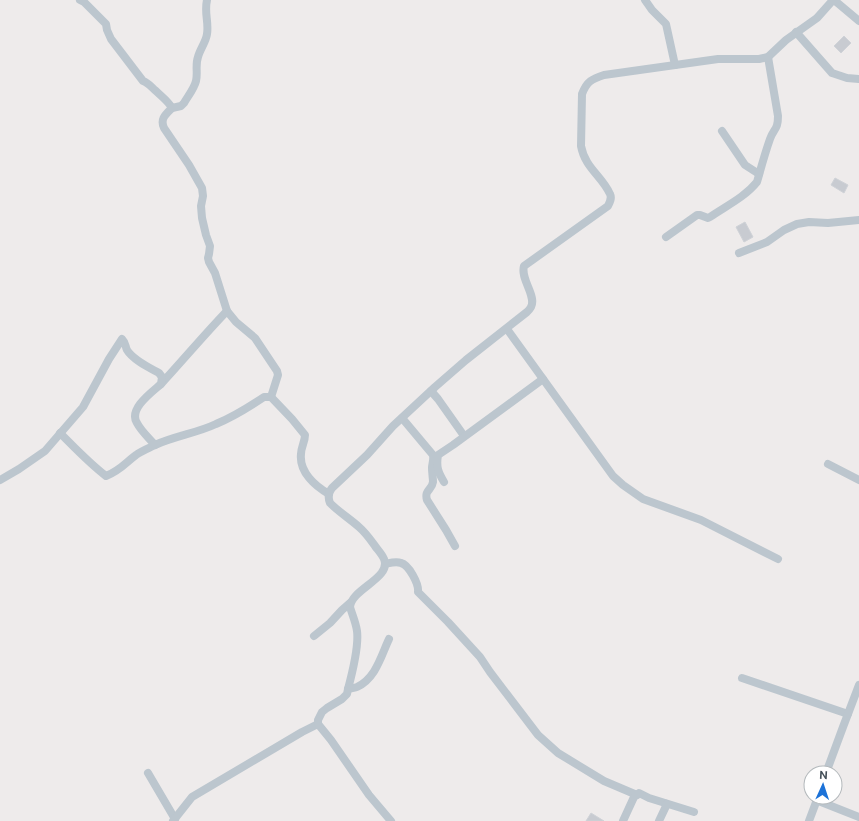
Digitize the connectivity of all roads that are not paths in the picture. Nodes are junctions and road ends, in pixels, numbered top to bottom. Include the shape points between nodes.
1 (80, 0) edge
2 (207, 0) edge
3 (645, 0) edge
4 (834, 0) edge
5 (859, 21) edge
6 (796, 32) junction
7 (768, 57) junction
8 (675, 65) junction
9 (859, 79) edge
10 (172, 108) junction
11 (722, 131) dead end
12 (759, 174) junction
13 (859, 220) edge
14 (666, 237) dead end
15 (739, 252) dead end
16 (228, 311) junction
17 (507, 329) junction
18 (543, 379) junction
19 (161, 384) junction
20 (434, 395) junction
21 (271, 397) junction
22 (402, 418) junction
23 (60, 433) junction
24 (462, 433) dead end
25 (155, 445) junction
26 (828, 464) dead end
27 (0, 480) edge
28 (859, 480) edge
29 (444, 482) dead end
30 (329, 494) junction
31 (455, 546) dead end
32 (778, 559) dead end
33 (385, 564) junction
34 (350, 603) junction
35 (314, 636) dead end
36 (389, 639) dead end
37 (742, 678) dead end
38 (859, 685) edge
39 (348, 689) junction
40 (856, 703) edge
41 (848, 714) junction
42 (318, 724) junction
43 (829, 765) edge
44 (148, 773) dead end
45 (637, 795) junction
46 (667, 804) junction
47 (815, 805) edge
48 (831, 805) edge
49 (694, 812) dead end
50 (859, 817) edge
51 (174, 820) edge
52 (391, 821) edge
53 (623, 821) edge
54 (659, 821) edge
55 (809, 821) edge

1 - 10 street via 106,24 111,39 143,81 164,97
2 - 10 street via 207,33 197,59 196,83 184,103
3 - 8 street via 666,24
4 - 5 street
4 - 6 street via 817,18
6 - 7 street
6 - 9 street via 832,73
7 - 8 street via 718,59
7 - 12 street via 778,124
8 - 17 street via 604,75 589,81 585,86 581,108 582,154 610,194 610,203 524,266 532,306
10 - 16 street via 163,117 162,124 202,188 202,218 210,246 208,258 216,273
11 - 12 street via 745,164
12 - 14 street via 753,187 740,197 708,218 694,216
13 - 15 street via 797,224 767,242
16 - 19 street
16 - 21 street via 236,322 255,338 277,370 278,375
17 - 18 street
17 - 20 street via 466,360
18 - 29 street via 438,455 438,473
18 - 32 street via 613,476 623,486 643,499 701,520
19 - 23 street via 162,377 134,358 122,339 83,407
19 - 25 street via 145,398 134,417
20 - 22 street
20 - 24 street
21 - 25 street via 264,397 216,424
21 - 30 street via 305,435 300,462 307,476
22 - 30 street
22 - 31 street via 433,455 433,481 426,497
23 - 25 street via 106,476 127,464 137,454
23 - 27 street via 45,451
26 - 28 street
30 - 33 street via 330,503 359,526 383,556
33 - 34 street via 379,575
33 - 45 street via 399,562 407,566 419,587 418,592 480,657 538,735 558,752 604,781
34 - 35 street
34 - 39 street via 357,636
36 - 39 street via 374,671 358,686
37 - 41 street
38 - 40 street
39 - 42 street via 342,699 322,712
40 - 41 street
41 - 43 street
42 - 51 street via 192,798
42 - 52 street
44 - 51 street
45 - 46 street via 643,794
45 - 53 street
46 - 49 street
46 - 54 street
47 - 55 street
48 - 50 street

